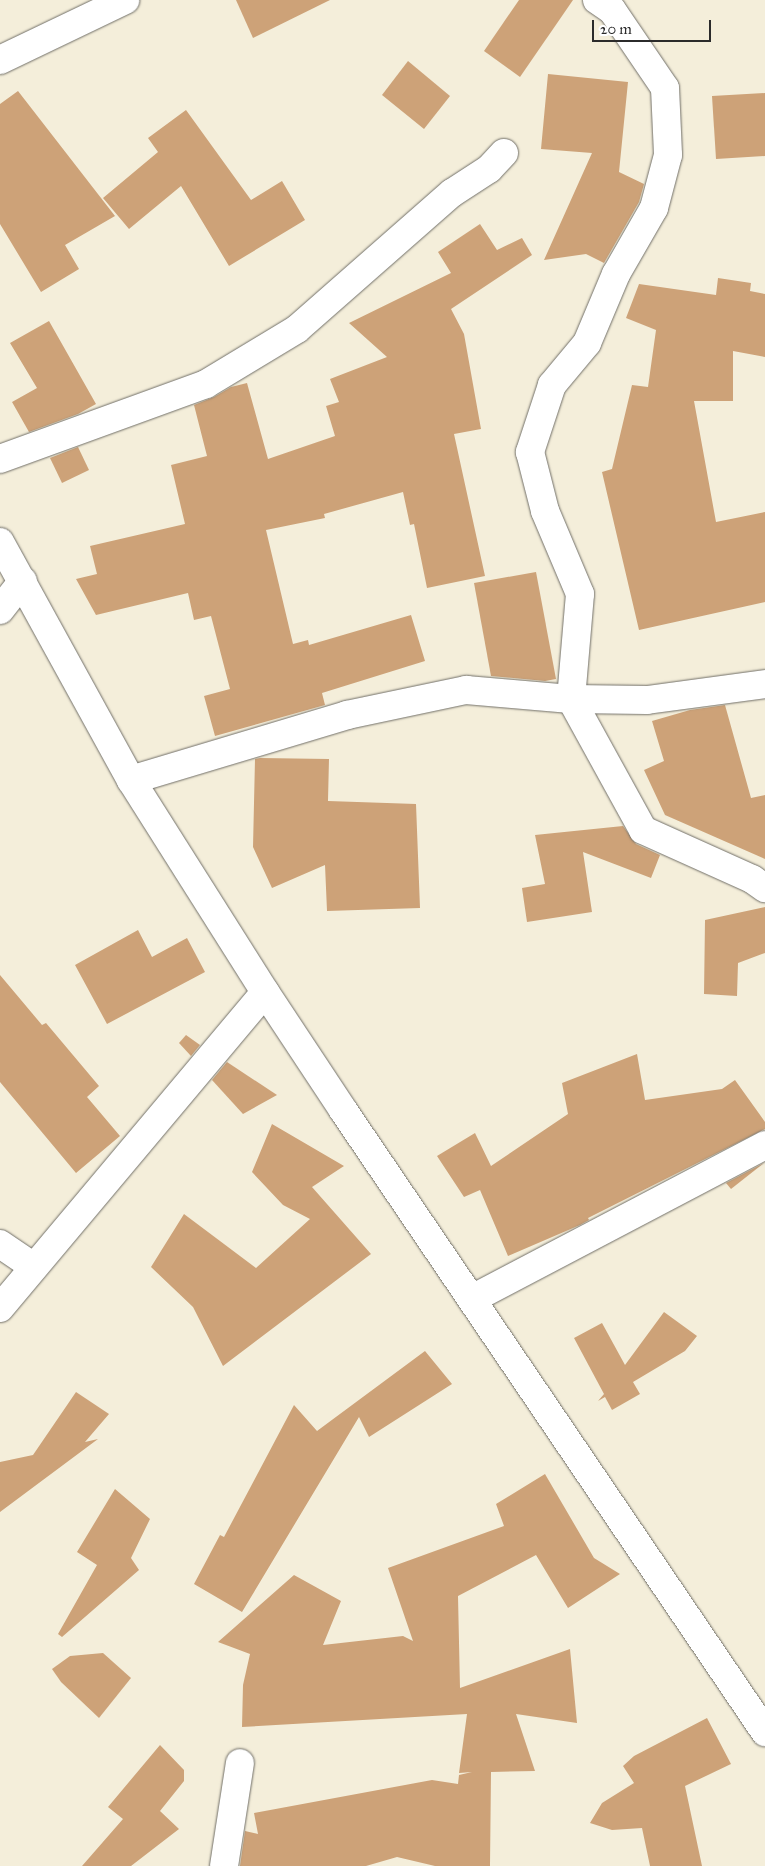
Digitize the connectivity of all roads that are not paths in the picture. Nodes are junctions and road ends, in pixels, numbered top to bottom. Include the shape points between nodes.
1 (125, 0) edge
2 (597, 0) edge
3 (0, 60) edge
4 (504, 153) dead end
5 (0, 459) edge
6 (0, 542) edge
7 (23, 581) junction
8 (0, 610) edge
9 (765, 684) edge
10 (571, 699) junction
11 (131, 780) junction
12 (765, 888) edge
13 (265, 992) junction
14 (765, 1145) edge
15 (0, 1244) edge
16 (34, 1267) junction
17 (472, 1300) junction
18 (0, 1308) edge
19 (765, 1732) edge
20 (240, 1763) dead end
21 (224, 1866) edge

1 - 3 street
2 - 10 street via 612,10 665,88 668,155 654,208 616,274 587,343 552,385 530,452 546,511 580,594
4 - 5 street via 489,169 452,193 297,329 206,384
6 - 7 street
7 - 8 street
7 - 11 street
9 - 10 street via 647,700
10 - 11 street via 466,690 347,715
10 - 12 street via 643,830 752,879
11 - 13 street
13 - 16 street
13 - 17 street
14 - 17 street
15 - 16 street
16 - 18 street
17 - 19 street
20 - 21 street

